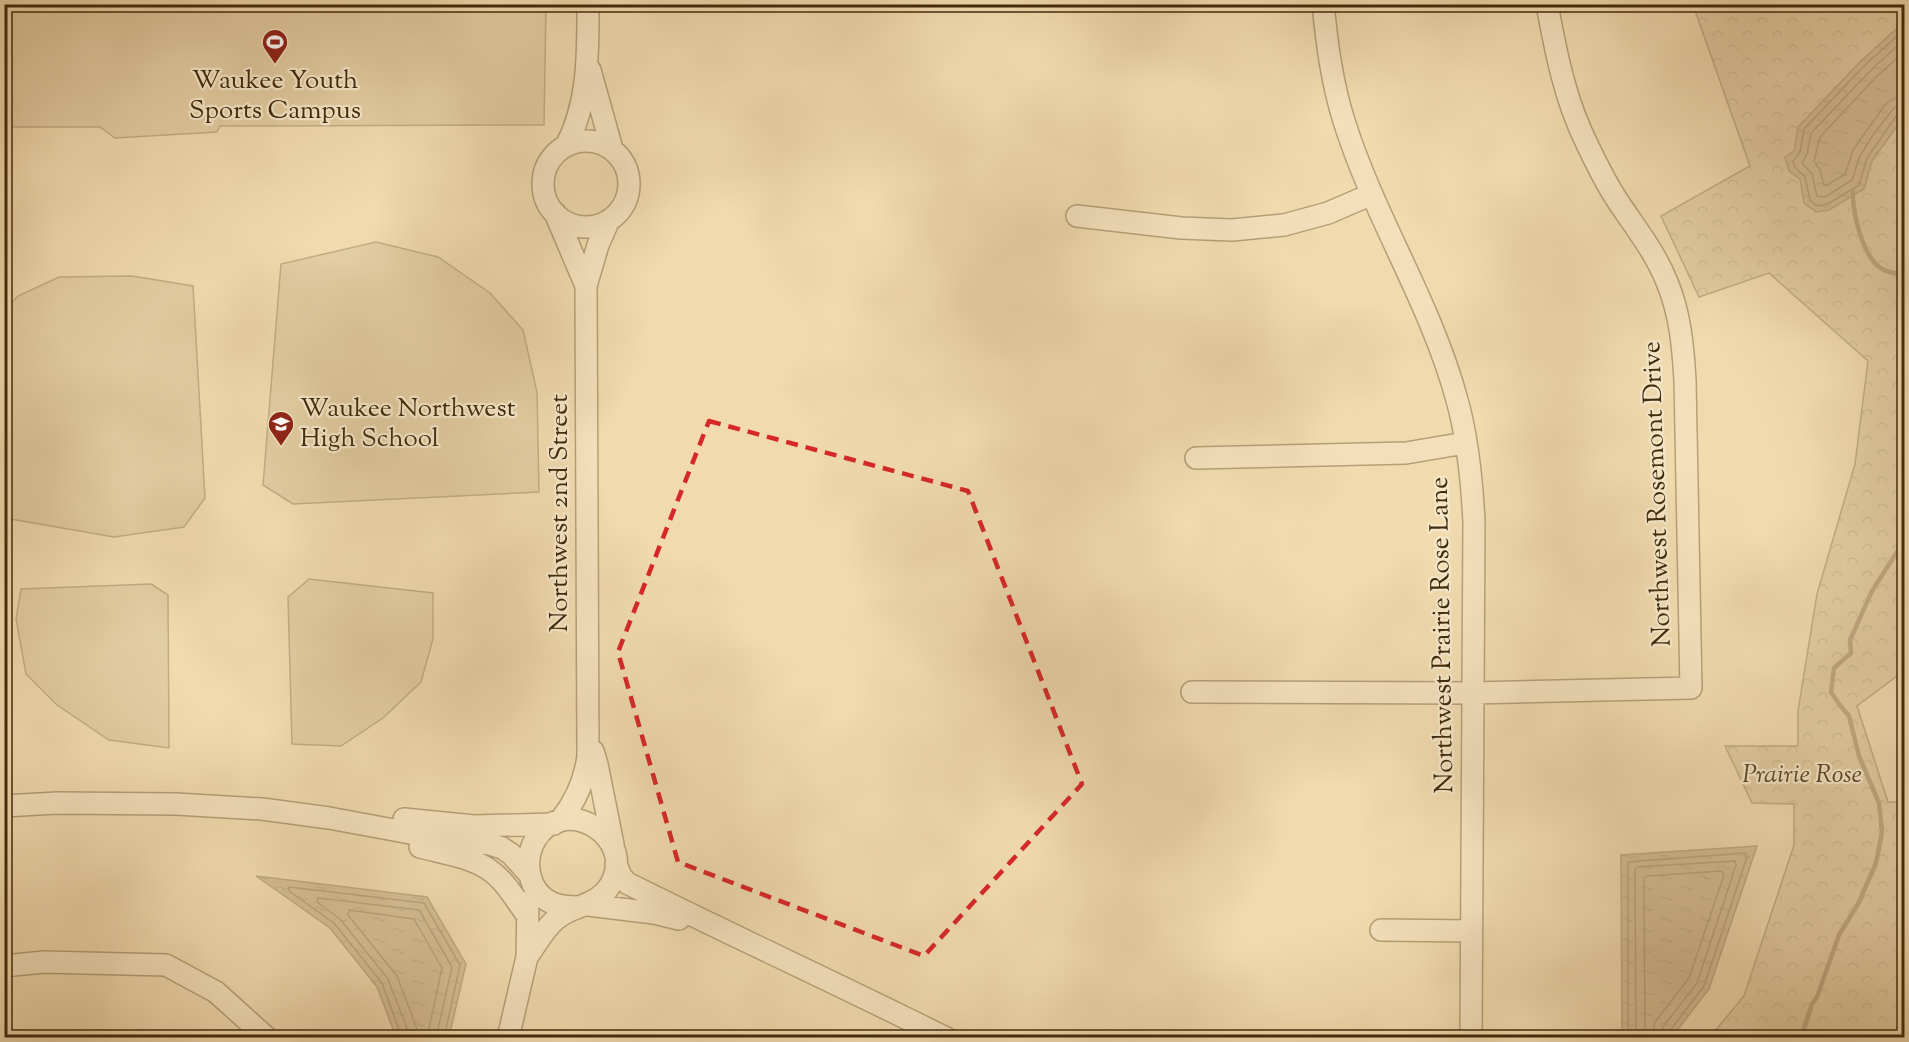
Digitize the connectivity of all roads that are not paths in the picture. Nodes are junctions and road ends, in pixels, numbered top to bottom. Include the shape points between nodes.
1 (588, 4) edge
2 (1323, 4) edge
3 (1547, 4) edge
4 (588, 61) junction
5 (566, 146) junction
6 (612, 149) junction
7 (1372, 194) junction
8 (555, 213) junction
9 (1077, 216) dead end
10 (609, 220) junction
11 (586, 286) junction
12 (1465, 443) junction
13 (1196, 458) dead end
14 (1192, 692) dead end
15 (1473, 693) junction
16 (589, 739) junction
17 (4, 806) edge
18 (329, 818) junction
19 (557, 822) junction
20 (616, 860) junction
21 (530, 877) junction
22 (584, 906) junction
23 (527, 915) junction
24 (1381, 930) dead end
25 (1471, 931) junction
26 (744, 941) junction
27 (527, 957) junction
28 (4, 966) edge
29 (267, 1038) edge
30 (508, 1038) edge
31 (946, 1038) edge
32 (1471, 1038) edge

1 - 4 street, Northwest 2nd Street
2 - 7 street, Northwest Prairie Rose Lane via 1329,62 1344,121
3 - 15 street, Northwest Rosemont Drive via 1568,97 1586,143 1616,198 1651,249 1678,315 1685,380 1691,688
4 - 5 street, Northwest 2nd Street via 575,129
4 - 6 street, Northwest 2nd Street
5 - 6 street via 580,141
5 - 8 street, Northwest 2nd Street via 555,154 543,180 544,195
6 - 10 street, Northwest 2nd Street via 626,167 629,180 623,207
7 - 9 street via 1328,213 1284,225 1232,230
7 - 12 street, Northwest Prairie Rose Lane via 1440,348
8 - 10 street via 574,225 587,227
8 - 11 street, Northwest 2nd Street
10 - 11 street, Northwest 2nd Street
11 - 16 street, Northwest 2nd Street
12 - 13 street via 1406,453
12 - 15 street, Northwest Prairie Rose Lane via 1474,522
14 - 15 street
15 - 25 street, Northwest Prairie Rose Lane
16 - 19 street, Northwest 2nd Street via 586,773 571,807
16 - 20 street, Northwest 2nd Street
17 - 18 street via 176,804
18 - 19 street via 366,815 474,826
18 - 21 street via 490,844 511,854
18 - 23 street via 354,832 478,863 500,880
19 - 20 street via 575,820 601,830 610,841
19 - 21 street via 536,838 530,851
20 - 22 street via 609,887 601,897
20 - 26 street via 627,883
21 - 22 street via 550,902 565,907
21 - 23 street
22 - 26 street via 654,913
22 - 27 street via 554,921
23 - 27 street
24 - 25 street
25 - 32 street, Northwest Prairie Rose Lane
26 - 31 street
27 - 30 street
28 - 29 street via 44,962 166,965 216,992

